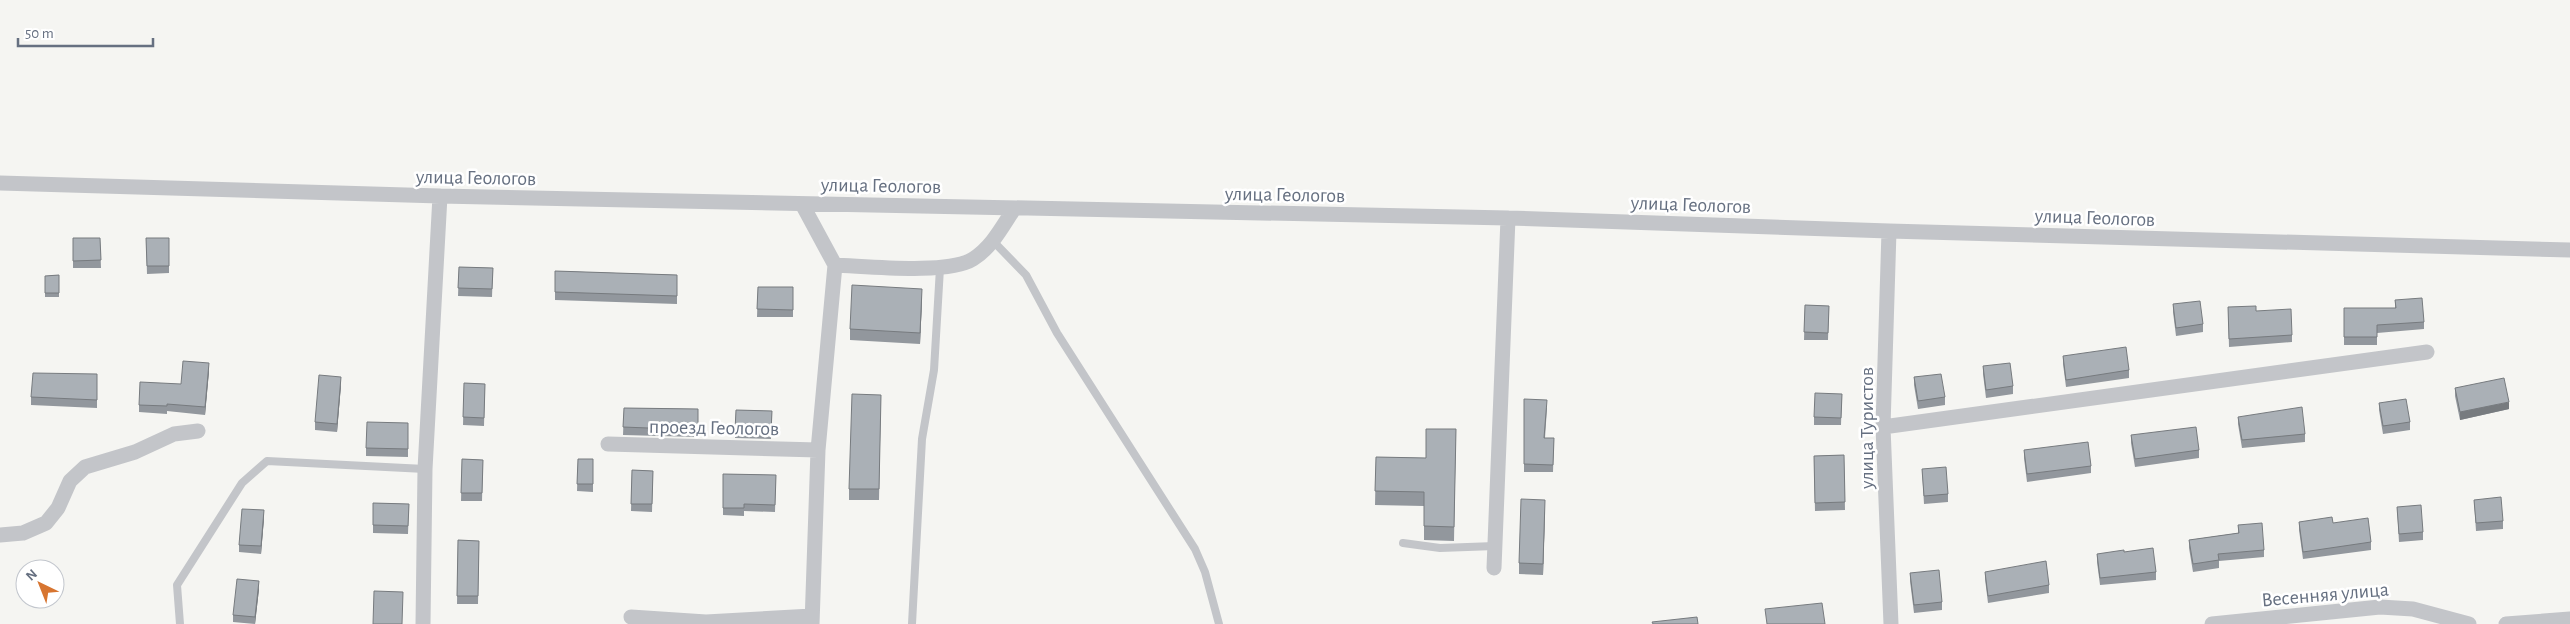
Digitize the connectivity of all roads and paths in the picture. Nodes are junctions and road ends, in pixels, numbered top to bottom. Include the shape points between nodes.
1 (0, 183) edge
2 (440, 196) junction
3 (802, 204) junction
4 (1014, 209) junction
5 (1508, 218) junction
6 (1889, 232) junction
7 (993, 241) junction
8 (2570, 250) edge
9 (835, 265) junction
10 (940, 268) junction
11 (2427, 352) dead end
12 (1884, 427) junction
13 (198, 431) dead end
14 (608, 444) dead end
15 (818, 450) junction
16 (425, 469) junction
17 (0, 535) edge
18 (1403, 543) dead end
19 (1495, 546) junction
20 (1494, 568) dead end
21 (631, 617) dead end
22 (2570, 619) edge
23 (812, 620) edge
24 (180, 624) edge
25 (423, 624) edge
26 (912, 624) edge
27 (1220, 624) edge
28 (1891, 624) edge
29 (2212, 624) edge
30 (2469, 624) edge
31 (2506, 624) edge

1 - 2 street, улица Геологов
2 - 3 street, улица Геологов
2 - 16 street
3 - 4 street, улица Геологов
3 - 9 street
4 - 5 street, улица Геологов
4 - 7 street
5 - 6 street, улица Геологов
5 - 19 street
6 - 8 street, улица Геологов
6 - 12 street, улица Туристов
7 - 10 street via 972,260
7 - 27 lane via 1026,274 1057,333 1195,549
9 - 10 street
9 - 15 street
10 - 26 lane via 934,370 922,439
11 - 12 street
12 - 28 street, улица Туристов
13 - 17 street via 174,434 135,452 85,467 70,481 58,508 46,523 23,533
14 - 15 street, проезд Геологов
15 - 23 street
16 - 24 lane via 267,461 242,483 177,584
16 - 25 street
18 - 19 lane via 1440,548
19 - 20 street
21 - 23 street via 706,622
22 - 31 street
29 - 30 street, Весенняя улица via 2380,607 2413,609

